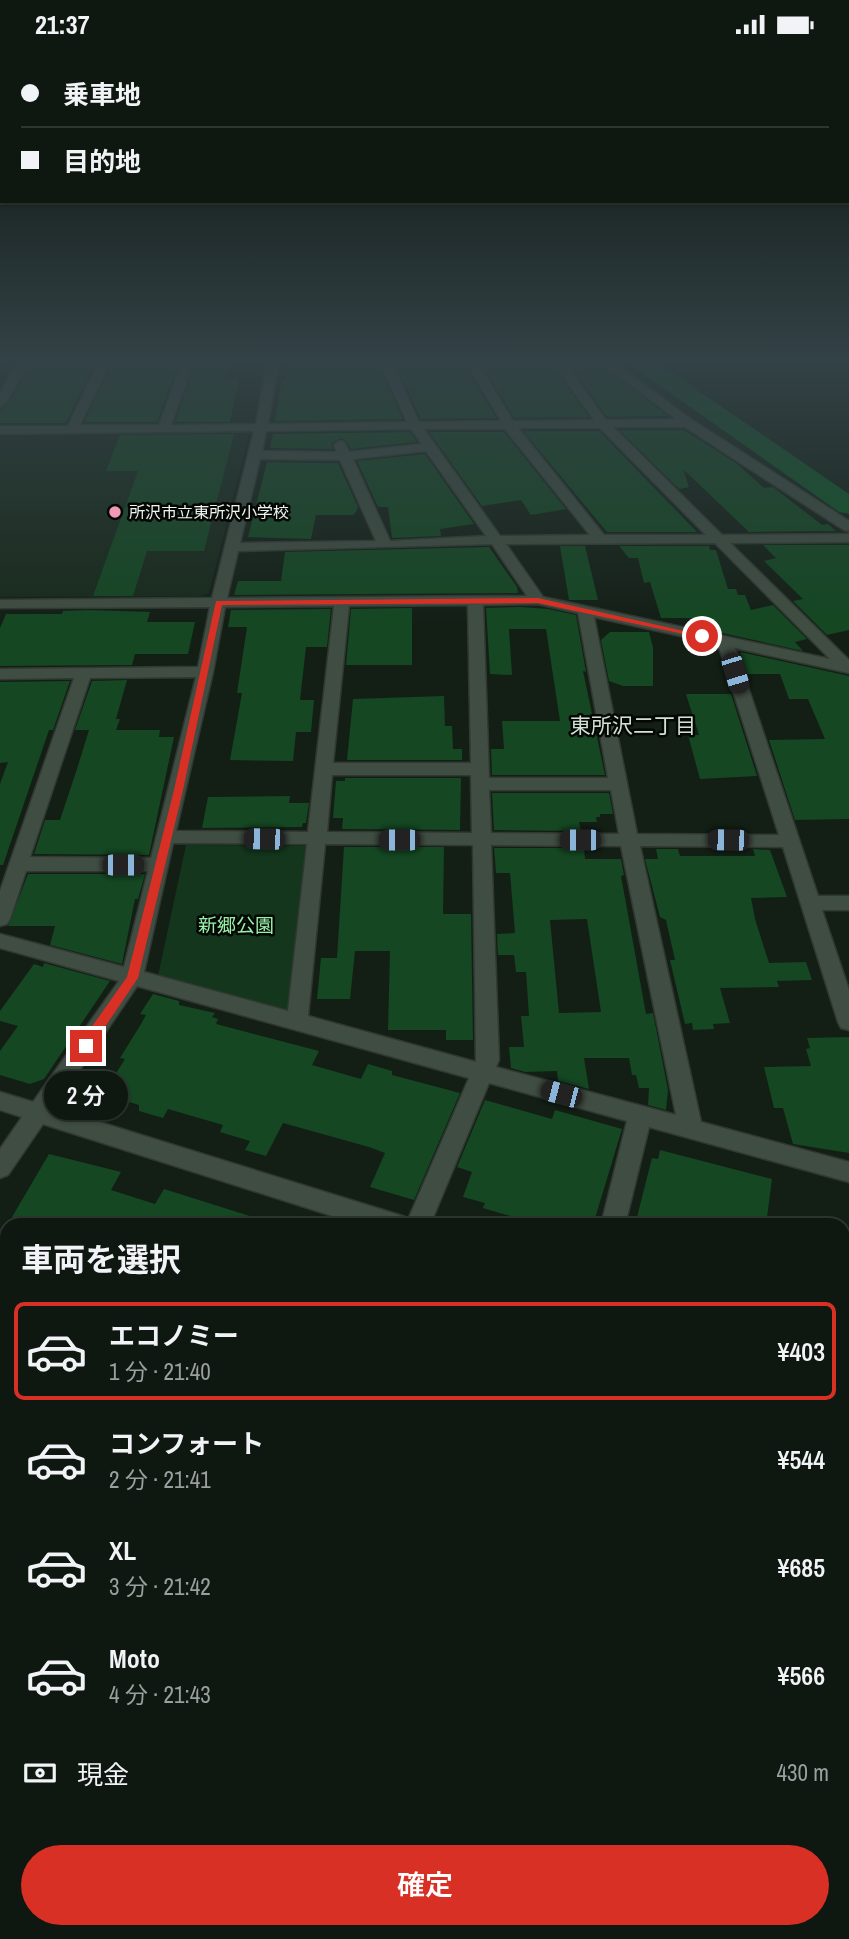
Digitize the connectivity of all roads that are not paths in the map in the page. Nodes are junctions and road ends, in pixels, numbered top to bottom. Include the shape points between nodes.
1 (256, 449) edge
2 (342, 449) edge
3 (409, 449) edge
4 (432, 449) edge
5 (528, 449) edge
6 (628, 449) edge
7 (730, 449) edge
8 (254, 455) junction
9 (345, 456) junction
10 (849, 527) edge
11 (849, 537) edge
12 (719, 539) junction
13 (496, 540) junction
14 (601, 540) junction
15 (385, 545) junction
16 (232, 547) junction
17 (538, 600) junction
18 (342, 601) junction
19 (475, 601) junction
20 (218, 603) junction
21 (0, 604) edge
22 (585, 610) junction
23 (725, 641) junction
24 (848, 668) edge
25 (205, 672) junction
26 (84, 673) junction
27 (0, 674) edge
28 (326, 769) junction
29 (481, 777) junction
30 (620, 784) junction
31 (168, 837) junction
32 (629, 839) junction
33 (317, 840) junction
34 (482, 841) junction
35 (788, 841) junction
36 (19, 864) junction
37 (161, 865) junction
38 (849, 902) edge
39 (811, 903) junction
40 (0, 919) edge
41 (0, 941) edge
42 (132, 978) junction
43 (298, 1022) junction
44 (849, 1022) edge
45 (483, 1073) junction
46 (0, 1101) edge
47 (39, 1113) junction
48 (640, 1116) junction
49 (691, 1130) junction
50 (0, 1168) edge
51 (849, 1172) edge
52 (374, 1218) edge
53 (421, 1218) edge
54 (615, 1218) edge

1 - 8 street
2 - 9 street
3 - 9 street
4 - 13 street
5 - 14 street
6 - 12 street
7 - 10 street
8 - 9 street
8 - 16 street
9 - 15 street
11 - 12 street
12 - 14 street
12 - 24 street
13 - 14 street
13 - 15 street
13 - 17 street
15 - 16 street
16 - 20 street
17 - 19 street
17 - 22 street
18 - 19 street
18 - 20 street
18 - 28 street
19 - 29 street
20 - 21 street
20 - 25 street
22 - 23 street
22 - 30 street
23 - 24 street
23 - 35 street
25 - 26 street
25 - 31 street
26 - 27 street
26 - 36 street
28 - 29 street
28 - 33 street
29 - 30 street
29 - 34 street
30 - 32 street
31 - 33 street
31 - 37 street
32 - 34 street
32 - 35 street
32 - 49 street
33 - 34 street
33 - 43 street
34 - 45 street via 488,1060
35 - 39 street
36 - 37 street
36 - 40 street
37 - 42 street
38 - 39 street
39 - 44 street
41 - 42 street
42 - 43 street
42 - 47 street
43 - 45 street
45 - 48 street
45 - 53 street
46 - 47 street
47 - 50 street
47 - 52 street
48 - 49 street
48 - 54 street
49 - 51 street

